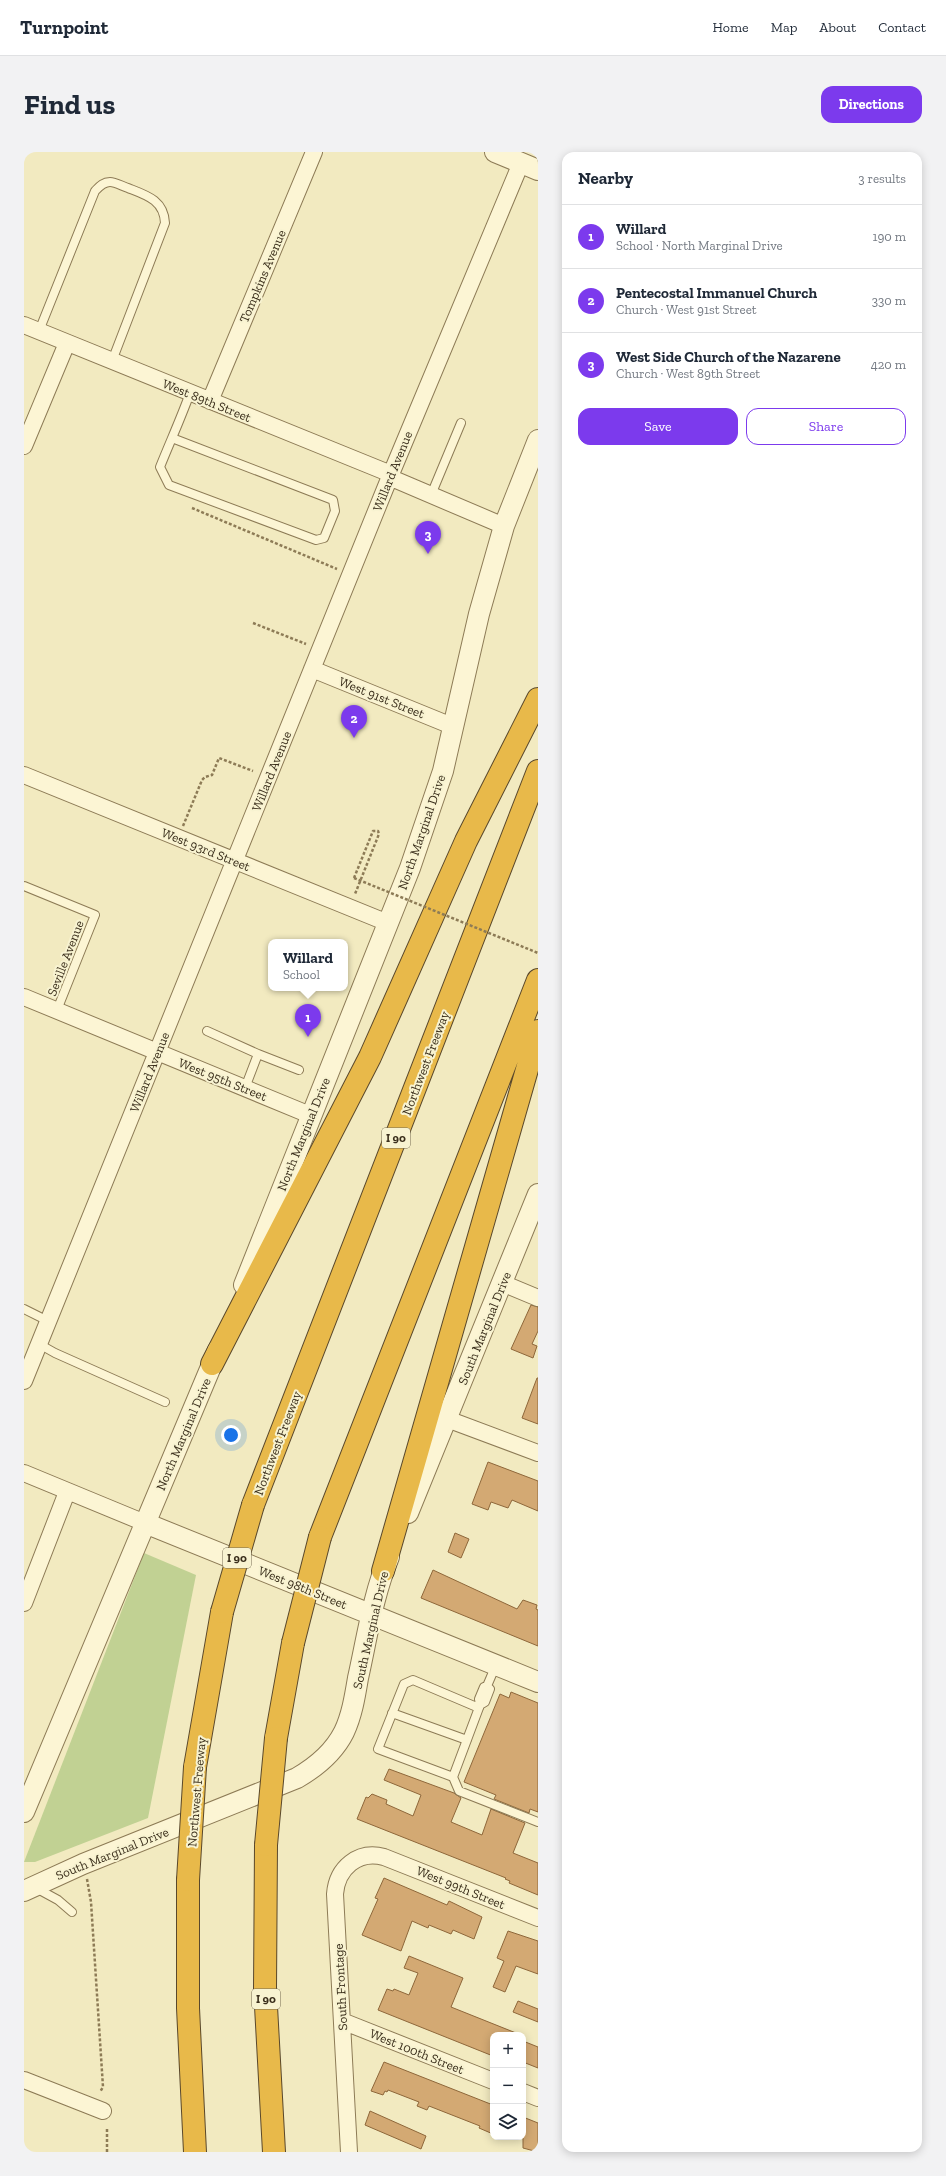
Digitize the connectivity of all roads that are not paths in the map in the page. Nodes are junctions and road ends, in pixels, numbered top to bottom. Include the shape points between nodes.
1 (314, 152) edge
2 (495, 152) edge
3 (529, 166) edge
4 (31, 328) edge
5 (67, 343) junction
6 (112, 361) junction
7 (190, 393) junction
8 (210, 401) junction
9 (461, 423) dead end
10 (172, 438) junction
11 (538, 440) edge
12 (24, 446) edge
13 (390, 475) junction
14 (431, 495) junction
15 (504, 526) junction
16 (312, 669) junction
17 (538, 699) edge
18 (452, 726) junction
19 (538, 771) edge
20 (24, 775) edge
21 (234, 860) junction
22 (24, 886) edge
23 (388, 923) junction
24 (538, 980) edge
25 (24, 997) edge
26 (57, 1010) junction
27 (207, 1031) dead end
28 (538, 1031) edge
29 (157, 1052) junction
30 (258, 1054) junction
31 (300, 1070) dead end
32 (245, 1088) junction
33 (310, 1115) junction
34 (536, 1203) edge
35 (502, 1283) junction
36 (538, 1298) edge
37 (24, 1309) edge
38 (48, 1321) junction
39 (39, 1344) junction
40 (212, 1364) junction
41 (24, 1381) edge
42 (165, 1402) dead end
43 (447, 1419) junction
44 (538, 1453) edge
45 (24, 1473) edge
46 (67, 1492) junction
47 (145, 1523) junction
48 (383, 1571) junction
49 (24, 1602) edge
50 (372, 1615) junction
51 (496, 1665) junction
52 (538, 1682) edge
53 (480, 1707) junction
54 (392, 1713) junction
55 (467, 1740) junction
56 (453, 1777) junction
57 (24, 1812) edge
58 (538, 1822) edge
59 (384, 1856) joint
60 (27, 1886) edge
61 (72, 1912) dead end
62 (538, 1918) edge
63 (342, 2021) junction
64 (24, 2080) edge
65 (490, 2080) edge
66 (526, 2093) edge
67 (538, 2098) edge
68 (103, 2111) dead end
69 (196, 2152) edge
70 (274, 2152) edge
71 (349, 2152) edge

1 - 8 street, Tompkins Avenue
2 - 3 street
3 - 13 street, Willard Avenue
4 - 5 street, West 89th Street
4 - 6 lane via 95,191 102,184 110,182 149,196 158,202 165,214 165,223
5 - 6 street, West 89th Street
5 - 12 street
6 - 7 street, West 89th Street
7 - 8 street, West 89th Street
7 - 10 lane
8 - 13 street, West 89th Street
9 - 14 lane
10 - 10 lane via 160,467 170,485 316,540 324,538 335,511 333,500
11 - 15 street, North Marginal Drive
13 - 14 street, West 89th Street
13 - 16 street, Willard Avenue
14 - 15 street, West 89th Street
15 - 18 street, North Marginal Drive via 479,614
16 - 18 street, West 91st Street
16 - 21 street, Willard Avenue
17 - 40 highway via 466,841 370,1057
18 - 23 street, North Marginal Drive via 442,771 410,868
19 - 69 highway, Northwest Freeway / I 90, bridge via 253,1505 222,1612 195,1767 188,1880 188,2008
20 - 21 street, West 93rd Street
21 - 23 street, West 93rd Street
21 - 29 street, Willard Avenue
22 - 26 lane, Seville Avenue via 95,915
23 - 33 street, North Marginal Drive
24 - 70 highway, I 90, bridge via 320,1537 293,1643 276,1738 266,1845 265,1988
25 - 26 street, West 95th Street
26 - 29 street, West 95th Street
27 - 30 lane
28 - 48 highway
29 - 32 street, West 95th Street
29 - 38 street, Willard Avenue
30 - 31 lane
30 - 32 lane
32 - 33 street, West 95th Street
33 - 40 street, North Marginal Drive
34 - 35 street, South Marginal Drive
35 - 36 street
35 - 43 street, South Marginal Drive
37 - 38 lane
38 - 39 street, Willard Avenue
39 - 41 street, Willard Avenue
39 - 42 lane
40 - 47 street, North Marginal Drive
43 - 44 street
43 - 48 street, South Marginal Drive
45 - 46 street, West 98th Street
46 - 47 street, West 98th Street
46 - 49 street
47 - 50 street, West 98th Street
47 - 57 street, North Marginal Drive
48 - 50 street, South Marginal Drive
50 - 51 street, West 98th Street
50 - 60 street, South Marginal Drive via 346,1726 332,1751 315,1766 297,1778
51 - 52 street, West 98th Street
51 - 53 lane via 487,1686 490,1689
53 - 54 lane via 413,1680 404,1684
53 - 55 lane
54 - 55 lane
54 - 56 lane via 378,1749
55 - 56 lane
56 - 58 lane via 459,1791
59 - 62 street, West 99th Street
59 - 63 street, South Frontage via 368,1855 356,1859 345,1868 336,1885
60 - 61 lane via 58,1900
63 - 65 street, West 100th Street
63 - 71 street, South Frontage
64 - 68 street
66 - 67 street

